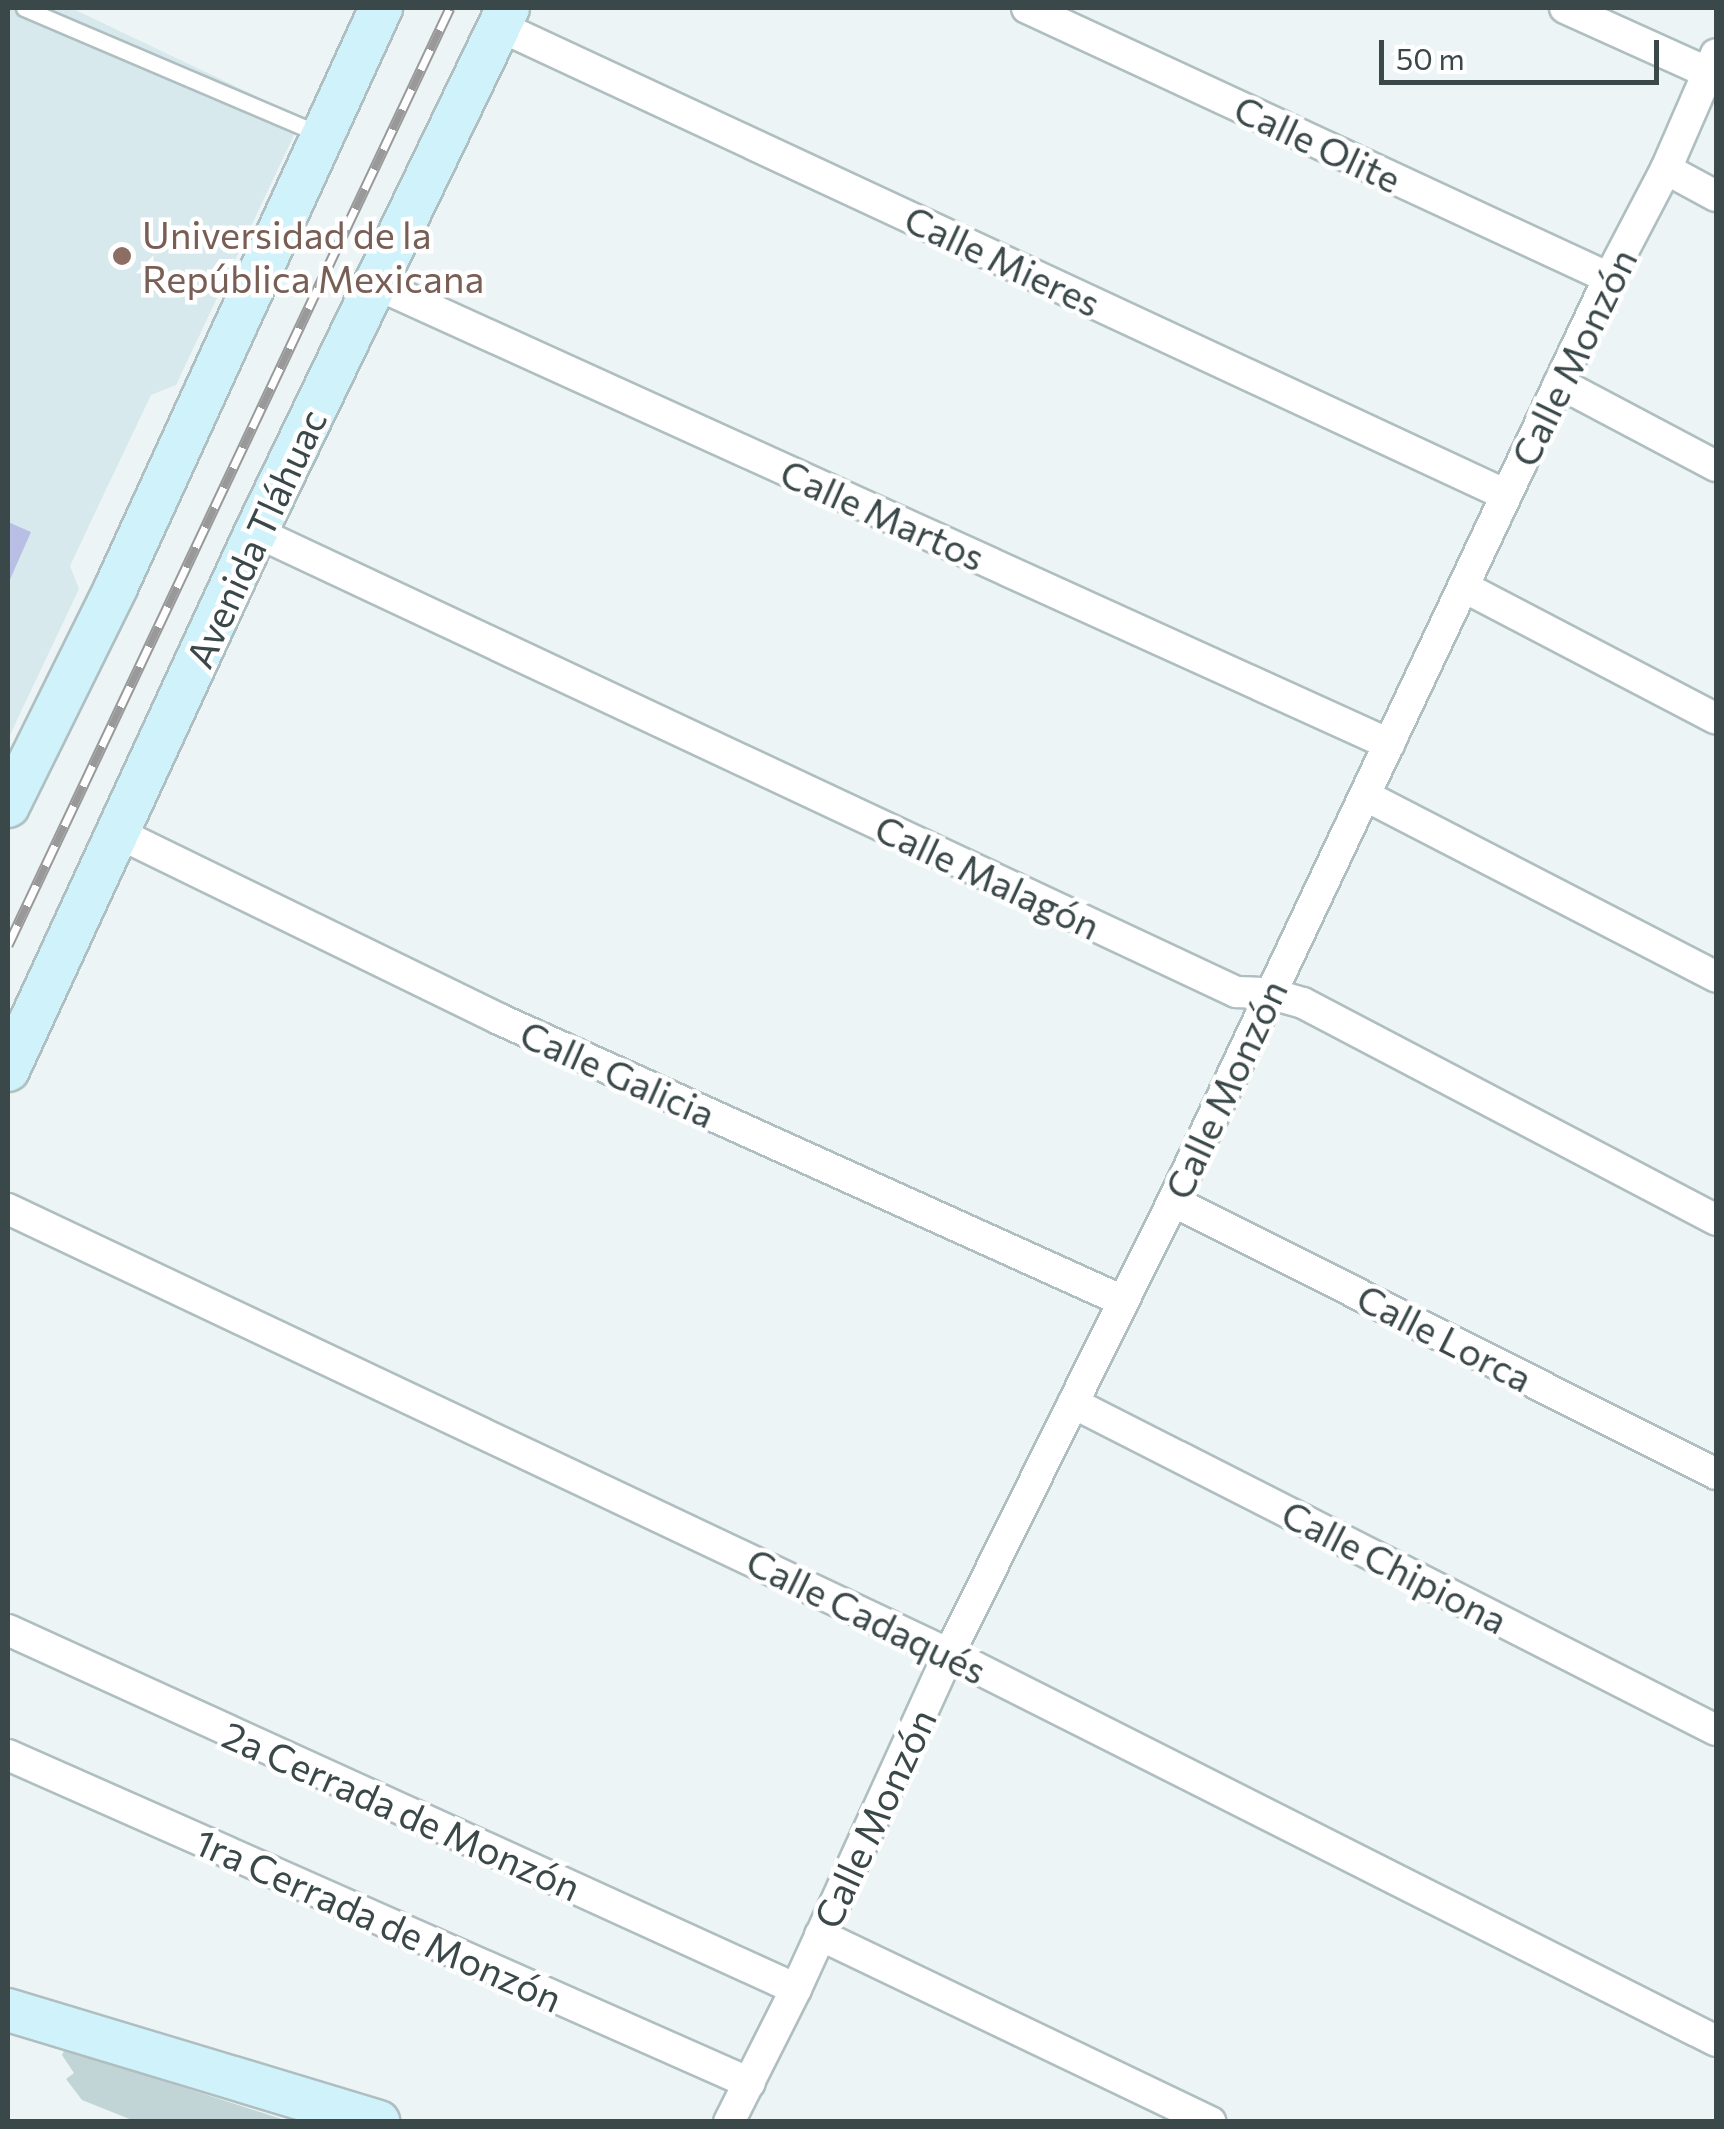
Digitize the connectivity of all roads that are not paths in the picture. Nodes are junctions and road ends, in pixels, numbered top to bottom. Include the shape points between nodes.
1 (24, 8) edge
2 (381, 8) edge
3 (1027, 8) edge
4 (1565, 8) edge
5 (503, 17) edge
6 (1712, 63) edge
7 (323, 135) junction
8 (1666, 169) junction
9 (1716, 196) edge
10 (1609, 278) junction
11 (376, 284) junction
12 (1560, 383) junction
13 (1716, 466) edge
14 (1506, 495) junction
15 (256, 532) junction
16 (1464, 587) junction
17 (1716, 719) edge
18 (1389, 744) junction
19 (1366, 796) junction
20 (8, 806) edge
21 (118, 833) junction
22 (1716, 977) edge
23 (1268, 993) junction
24 (8, 1070) edge
25 (1173, 1201) junction
26 (8, 1209) edge
27 (1716, 1220) edge
28 (1123, 1301) junction
29 (1073, 1403) junction
30 (1716, 1474) edge
31 (8, 1630) edge
32 (949, 1654) junction
33 (1716, 1730) edge
34 (8, 1755) edge
35 (820, 1935) junction
36 (796, 1989) junction
37 (8, 2010) edge
38 (1716, 2041) edge
39 (750, 2083) junction
40 (378, 2122) edge
41 (729, 2122) edge
42 (1211, 2122) edge

1 - 7 lane
2 - 7 main road
3 - 10 street, Calle Olite
4 - 6 street
5 - 11 main road, Avenida Tláhuac
5 - 14 street, Calle Mieres
6 - 8 street, Calle Monzón
7 - 20 main road
8 - 9 street
8 - 10 street, Calle Monzón
10 - 12 street, Calle Monzón
11 - 15 main road, Avenida Tláhuac
11 - 18 street, Calle Martos
12 - 13 street
12 - 14 street, Calle Monzón
14 - 16 street, Calle Monzón
15 - 21 main road, Avenida Tláhuac
15 - 23 street, Calle Malagón via 1236,992
16 - 17 street
16 - 18 street, Calle Monzón
18 - 19 street, Calle Monzón
19 - 22 street
19 - 23 street, Calle Monzón
21 - 24 main road, Avenida Tláhuac
21 - 28 street, Calle Galicia via 499,1019
23 - 25 street, Calle Monzón
23 - 27 street, Calle Malagón via 1303,1003
25 - 28 street, Calle Monzón
25 - 30 street, Calle Lorca
26 - 32 street, Calle Cadaqués
28 - 29 street, Calle Monzón
29 - 32 street, Calle Monzón
29 - 33 street, Calle Chipiona
31 - 36 street, 2a Cerrada de Monzón
32 - 35 street, Calle Monzón
32 - 38 street, Calle Cadaqués
34 - 39 street, 1ra Cerrada de Monzón
35 - 36 street, Calle Monzón
35 - 42 street
36 - 39 street, Calle Monzón
37 - 40 main road
39 - 41 street, Calle Monzón

